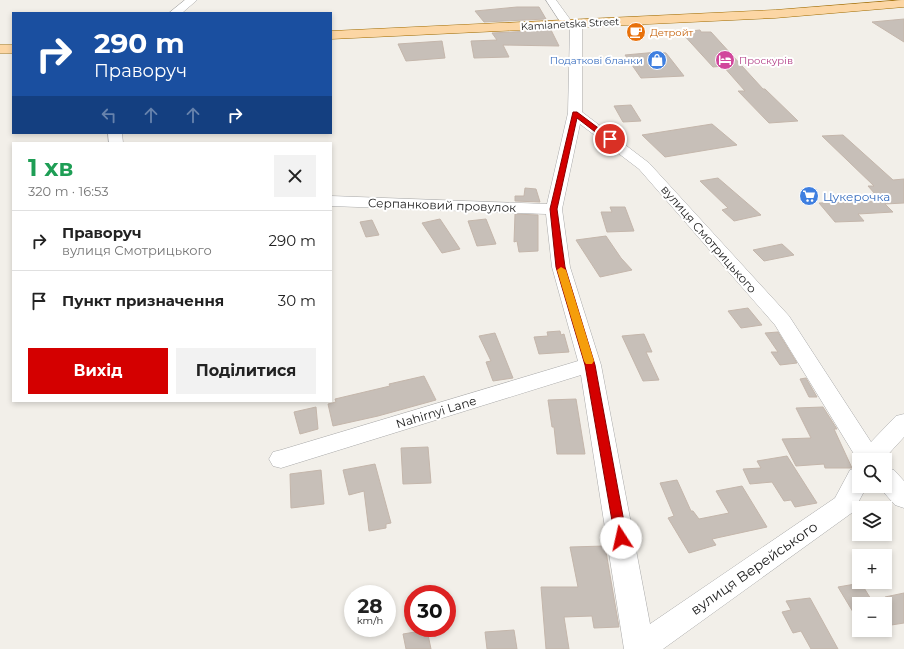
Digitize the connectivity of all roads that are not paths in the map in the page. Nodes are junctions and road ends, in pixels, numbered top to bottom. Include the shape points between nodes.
1 (192, 0) edge
2 (551, 0) edge
3 (904, 3) edge
4 (176, 12) edge
5 (571, 24) junction
6 (332, 35) edge
7 (0, 49) edge
8 (12, 49) edge
9 (575, 113) junction
10 (332, 201) edge
11 (554, 209) junction
12 (590, 365) junction
13 (904, 422) edge
14 (860, 453) edge
15 (876, 453) edge
16 (281, 459) dead end
17 (892, 485) edge
18 (852, 490) edge
19 (904, 498) edge
20 (639, 648) edge

1 - 4 street
2 - 5 street
3 - 5 main road, Kamianetska Street via 775,14
5 - 6 main road, Kamianetska Street
5 - 9 street
7 - 8 main road
9 - 11 street
9 - 14 street, вулиця Смотрицького via 644,166 782,321
10 - 11 street, Серпанковий провулок
11 - 12 street via 561,267
12 - 16 street, Nahirnyi Lane
12 - 20 street
13 - 15 street, вулиця Верейського
17 - 19 street
18 - 20 street, вулиця Верейського via 844,505

